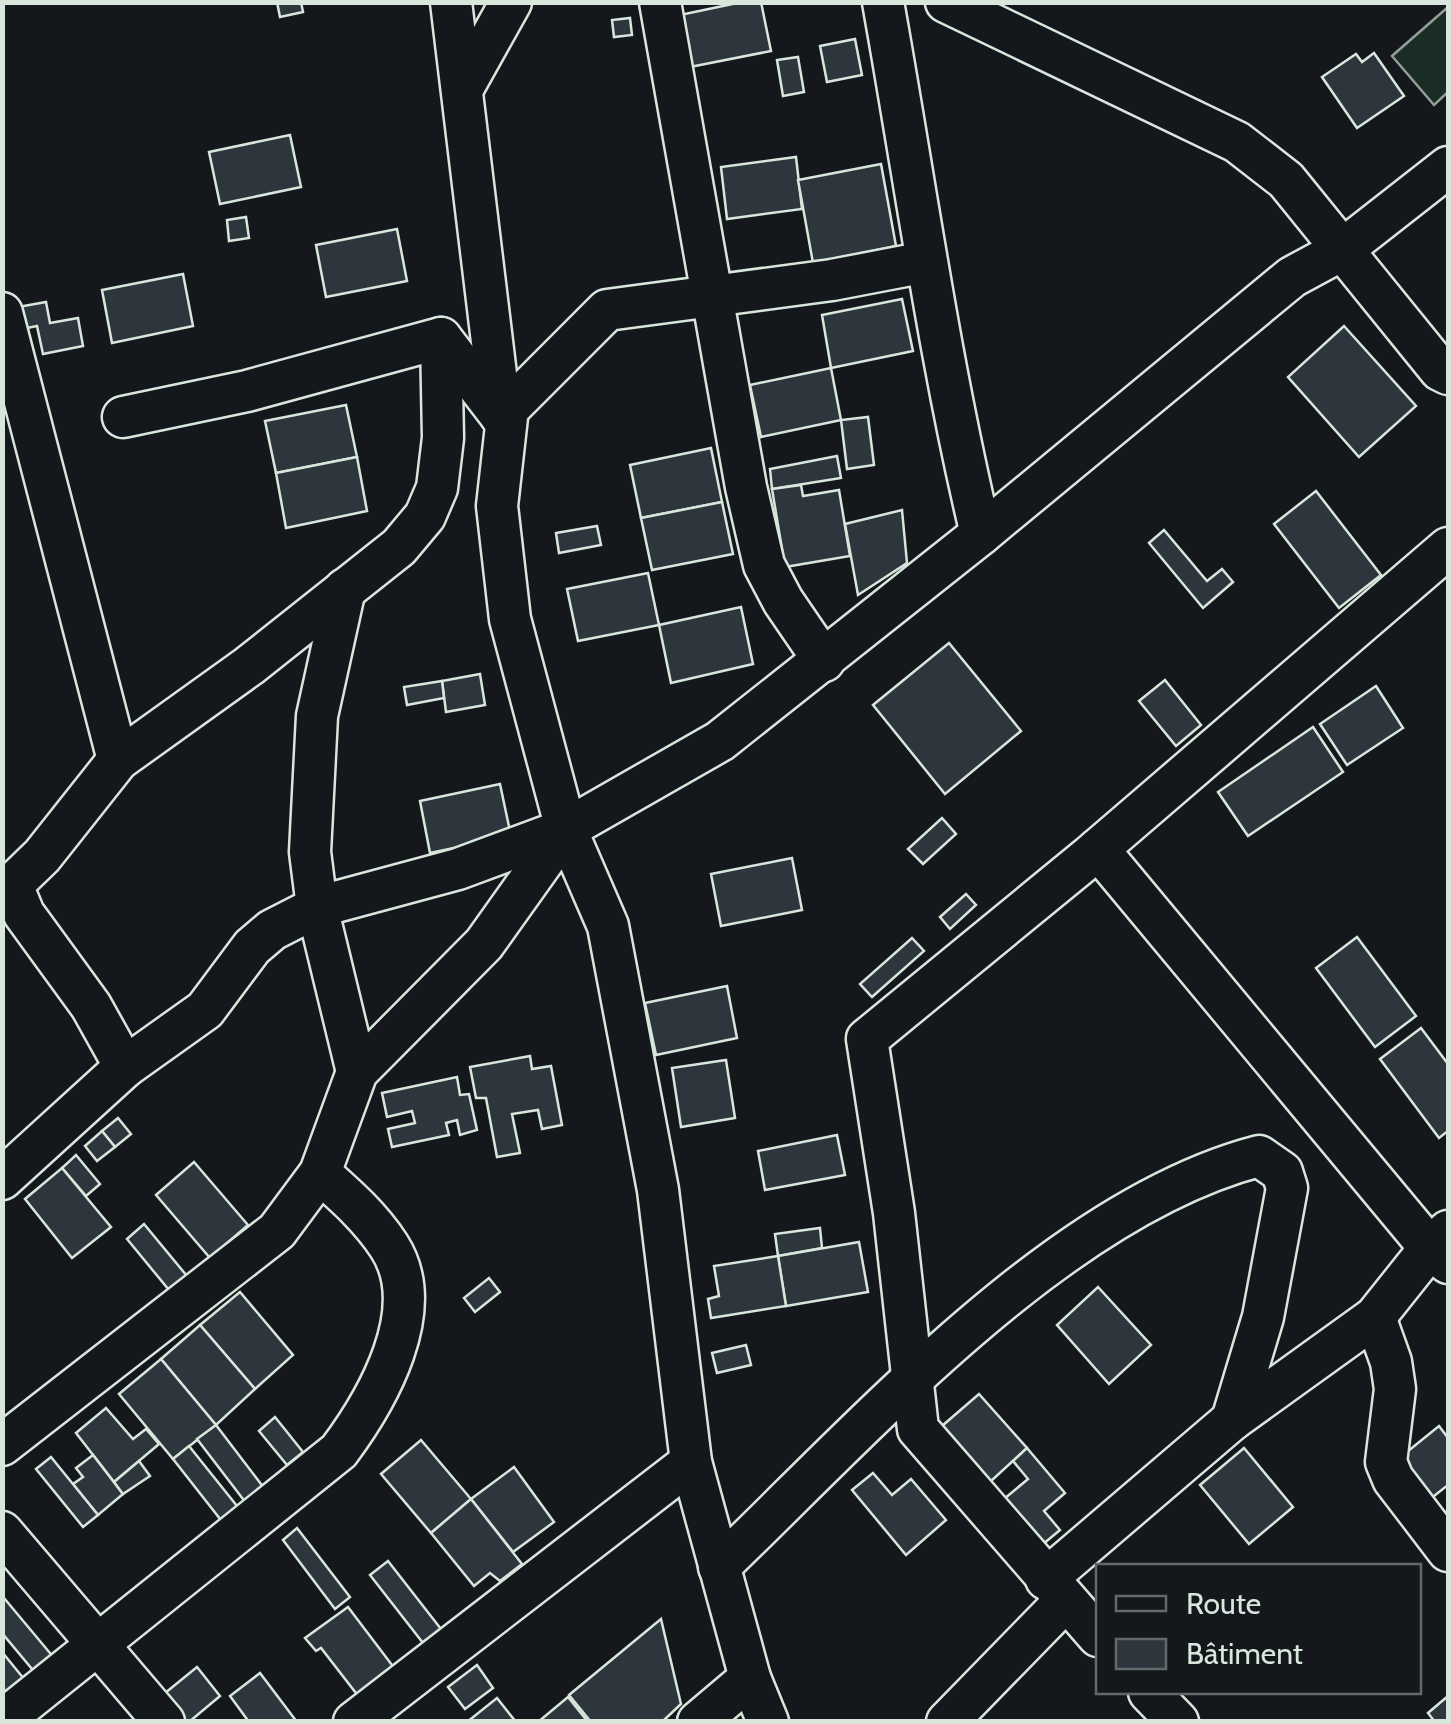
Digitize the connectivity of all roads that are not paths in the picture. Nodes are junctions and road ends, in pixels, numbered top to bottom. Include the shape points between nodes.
1 (451, 2) edge
2 (511, 2) edge
3 (660, 2) edge
4 (883, 2) edge
5 (946, 2) edge
6 (463, 88) junction
7 (1448, 167) edge
8 (1342, 250) junction
9 (926, 262) junction
10 (711, 296) junction
11 (2, 313) edge
12 (441, 338) junction
13 (1448, 374) edge
14 (501, 416) junction
15 (124, 417) dead end
16 (981, 534) junction
17 (1448, 548) edge
18 (345, 590) junction
19 (824, 660) junction
20 (118, 760) junction
21 (566, 829) junction
22 (1098, 849) junction
23 (7, 888) edge
24 (317, 907) junction
25 (125, 1067) junction
26 (356, 1072) junction
27 (320, 1173) junction
28 (2, 1179) edge
29 (1442, 1247) edge
30 (1375, 1317) junction
31 (910, 1384) junction
32 (1232, 1420) junction
33 (2, 1445) edge
34 (691, 1462) junction
35 (2, 1532) edge
36 (1448, 1550) edge
37 (718, 1568) junction
38 (1056, 1590) junction
39 (1096, 1634) edge
40 (96, 1642) junction
41 (750, 1678) junction
42 (1151, 1694) edge
43 (2, 1721) edge
44 (164, 1722) edge
45 (354, 1722) edge
46 (698, 1722) edge
47 (768, 1722) edge
48 (946, 1722) edge
49 (1178, 1722) edge

1 - 6 street
2 - 6 street
3 - 10 street
4 - 9 street
5 - 8 street via 1237,142 1286,180
6 - 14 street
7 - 8 street
8 - 13 street
8 - 16 street via 1292,276
9 - 10 street
9 - 16 street
10 - 14 street via 607,310
10 - 19 street via 764,565
11 - 20 street
12 - 14 street
12 - 15 street via 248,392
12 - 18 street via 438,488 399,547
14 - 21 street via 507,417 497,506 510,619
16 - 19 street
17 - 22 street
18 - 20 street
18 - 24 street via 317,716 310,852
19 - 21 street via 720,741
20 - 23 street via 42,856
21 - 24 street
21 - 26 street via 484,944
21 - 34 street via 608,926 658,1190
22 - 29 street
22 - 31 street via 867,1039 894,1213
23 - 25 street via 91,1006
24 - 25 street via 272,930 206,1010
24 - 26 street
25 - 28 street
26 - 27 street
27 - 33 street via 277,1231
27 - 40 street via 360,1208 392,1250 404,1301 375,1402 339,1450
29 - 30 street
30 - 32 street
30 - 36 street via 1395,1389 1386,1462
31 - 32 street via 1110,1222 1228,1164 1259,1156 1282,1172 1286,1188 1263,1317
31 - 37 street
31 - 38 street via 918,1430
32 - 38 street
34 - 37 street
34 - 45 street
35 - 40 street
37 - 41 street
38 - 39 street
38 - 48 street
40 - 43 street
40 - 44 street
41 - 46 street
41 - 47 street
42 - 49 street

